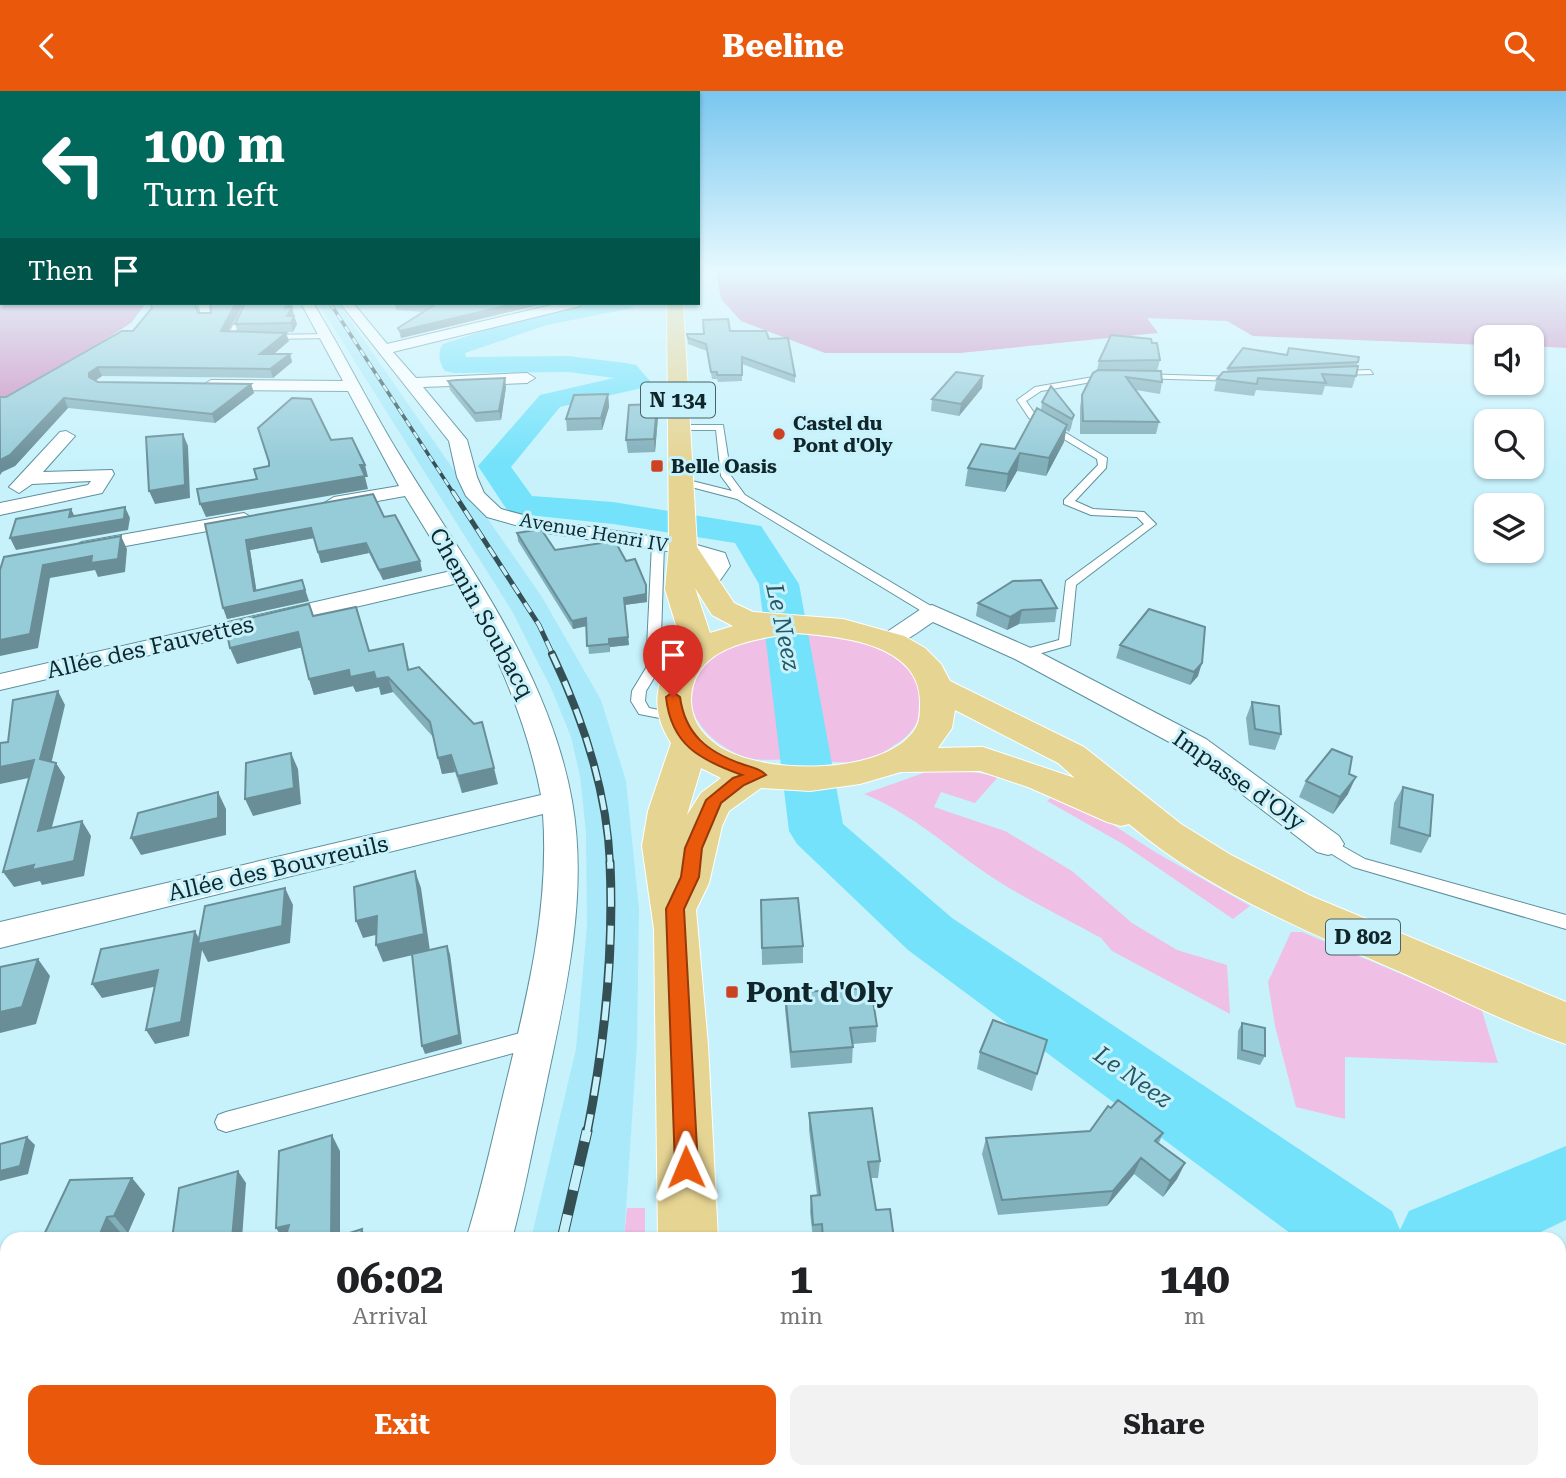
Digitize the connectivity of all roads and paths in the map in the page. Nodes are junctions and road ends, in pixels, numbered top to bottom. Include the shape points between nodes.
1 (230, 335) edge
2 (327, 335) joint
3 (374, 335) edge
4 (445, 335) edge
5 (676, 335) edge
6 (386, 349) junction
7 (1370, 372) dead end
8 (1319, 374) edge
9 (527, 378) dead end
10 (1243, 379) edge
11 (413, 383) junction
12 (197, 385) edge
13 (354, 386) junction
14 (679, 427) junction
15 (66, 436) dead end
16 (27, 478) junction
17 (413, 489) junction
18 (680, 489) junction
19 (741, 497) junction
20 (317, 506) edge
21 (0, 508) edge
22 (263, 516) edge
23 (671, 548) junction
24 (59, 552) edge
25 (464, 575) junction
26 (932, 612) junction
27 (795, 624) junction
28 (887, 640) junction
29 (708, 646) junction
30 (1024, 654) junction
31 (0, 682) edge
32 (938, 688) junction
33 (683, 730) junction
34 (899, 760) junction
35 (758, 775) junction
36 (557, 801) junction
37 (1167, 834) junction
38 (1328, 844) joint
39 (675, 909) junction
40 (1566, 922) edge
41 (0, 935) edge
42 (1566, 1024) edge
43 (537, 1037) junction
44 (226, 1122) dead end
45 (491, 1232) edge
46 (688, 1232) edge

1 - 2 lane
2 - 13 street, Chemin Soubacq
3 - 6 street, Avenue Henri IV
4 - 6 street
5 - 14 main road, N 134
6 - 11 street, Avenue Henri IV
7 - 8 lane
9 - 11 street
10 - 30 lane via 1117,375 1038,389 1021,400 1031,416 1102,458 1103,466 1068,502 1091,512 1140,515 1151,524 1070,584 1065,642
11 - 23 street, Avenue Henri IV via 458,440 472,487 494,513 540,526
12 - 13 street
13 - 17 street, Chemin Soubacq
14 - 18 main road, N 134
14 - 19 lane via 720,427 726,476
15 - 16 street
16 - 21 street
16 - 21 street via 106,474 95,489
17 - 20 street
17 - 25 street, Chemin Soubacq
18 - 19 lane
18 - 23 main road, N 134
19 - 26 lane
22 - 24 street
23 - 27 main road, N 134 via 723,609 747,621
23 - 29 main road, N 134 via 680,589
23 - 33 lane via 653,668 638,701 644,711
25 - 31 street, Allée des Fauvettes
25 - 36 street, Chemin Soubacq via 534,708
26 - 28 street
26 - 30 street, Impasse d'Oly
27 - 28 main road via 847,629
27 - 29 main road via 750,629
28 - 32 main road via 926,667
29 - 33 main road via 686,664 677,681 673,697
30 - 38 street, Impasse d'Oly via 1196,745
32 - 34 main road via 936,725 923,743
32 - 37 main road, D 802 via 1071,755
33 - 35 main road via 719,762
33 - 39 main road via 681,777 673,790 663,835
34 - 35 main road via 830,779
34 - 37 main road, D 802 via 983,759 1042,778
35 - 39 main road via 738,782 714,800 693,848 690,877
36 - 41 street, Allée des Bouvreuils
36 - 43 street, Chemin Soubacq via 561,858 557,921
37 - 42 main road, D 802 via 1295,907
38 - 40 lane, Impasse d'Oly via 1359,863
39 - 46 main road
43 - 44 lane
43 - 45 street, Chemin Soubacq

